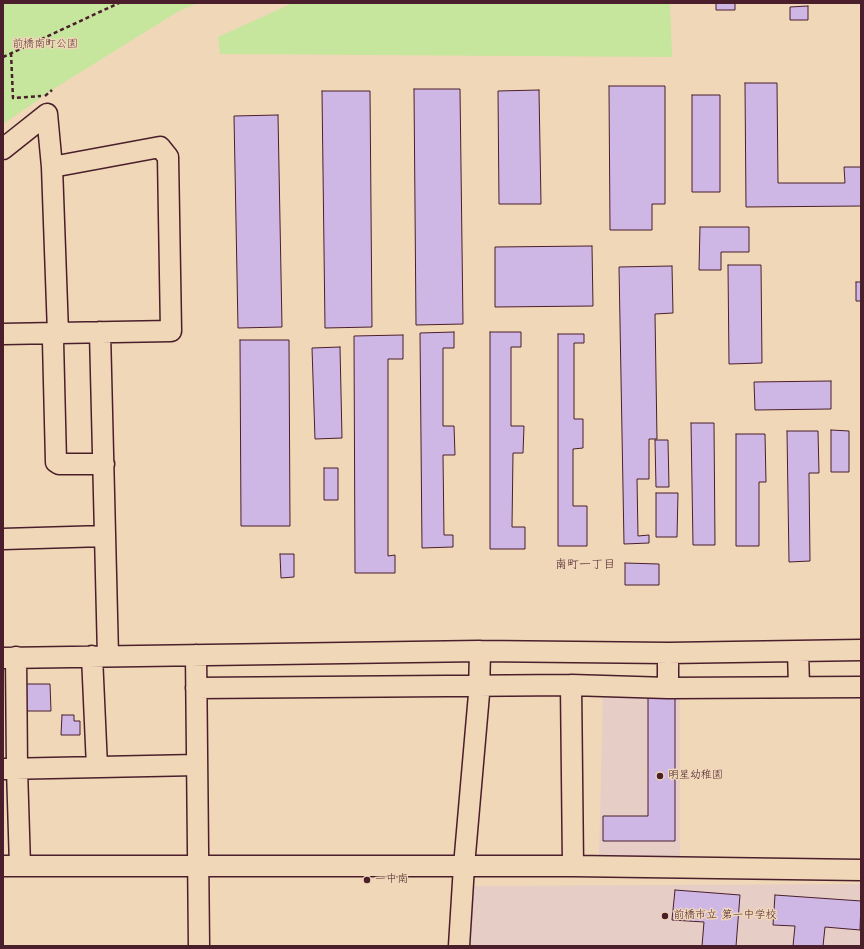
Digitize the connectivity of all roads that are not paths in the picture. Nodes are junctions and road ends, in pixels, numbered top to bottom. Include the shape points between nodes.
1 (3, 149) edge
2 (52, 167) junction
3 (100, 332) junction
4 (58, 333) junction
5 (3, 334) edge
6 (104, 464) junction
7 (105, 536) junction
8 (3, 539) edge
9 (861, 650) edge
10 (480, 651) junction
11 (798, 651) junction
12 (668, 653) junction
13 (196, 655) junction
14 (100, 656) junction
15 (10, 658) edge
16 (571, 685) junction
17 (479, 686) junction
18 (799, 686) junction
19 (861, 687) edge
20 (196, 688) junction
21 (668, 688) junction
22 (197, 765) junction
23 (97, 767) junction
24 (10, 769) edge
25 (12, 866) edge
26 (198, 866) junction
27 (464, 866) junction
28 (572, 866) junction
29 (861, 870) edge
30 (199, 946) edge
31 (458, 946) edge

1 - 2 street via 47,114
2 - 3 street via 160,148 168,157 171,331
2 - 4 street
3 - 4 street
3 - 6 street
4 - 5 street
4 - 6 street via 53,341 56,462
6 - 7 street
7 - 8 street
7 - 14 street
9 - 11 street
10 - 12 street
10 - 13 street
10 - 17 street
11 - 12 street
11 - 18 street
12 - 21 street
13 - 14 street
13 - 20 street
14 - 15 street
14 - 23 street
15 - 24 street
16 - 17 street
16 - 21 street
16 - 28 street
17 - 20 street
17 - 27 street
18 - 19 street
18 - 21 street
20 - 22 street
22 - 23 street
22 - 26 street
23 - 24 street
24 - 25 street
25 - 26 street
26 - 27 street
26 - 30 street
27 - 28 street
27 - 31 street
28 - 29 street

